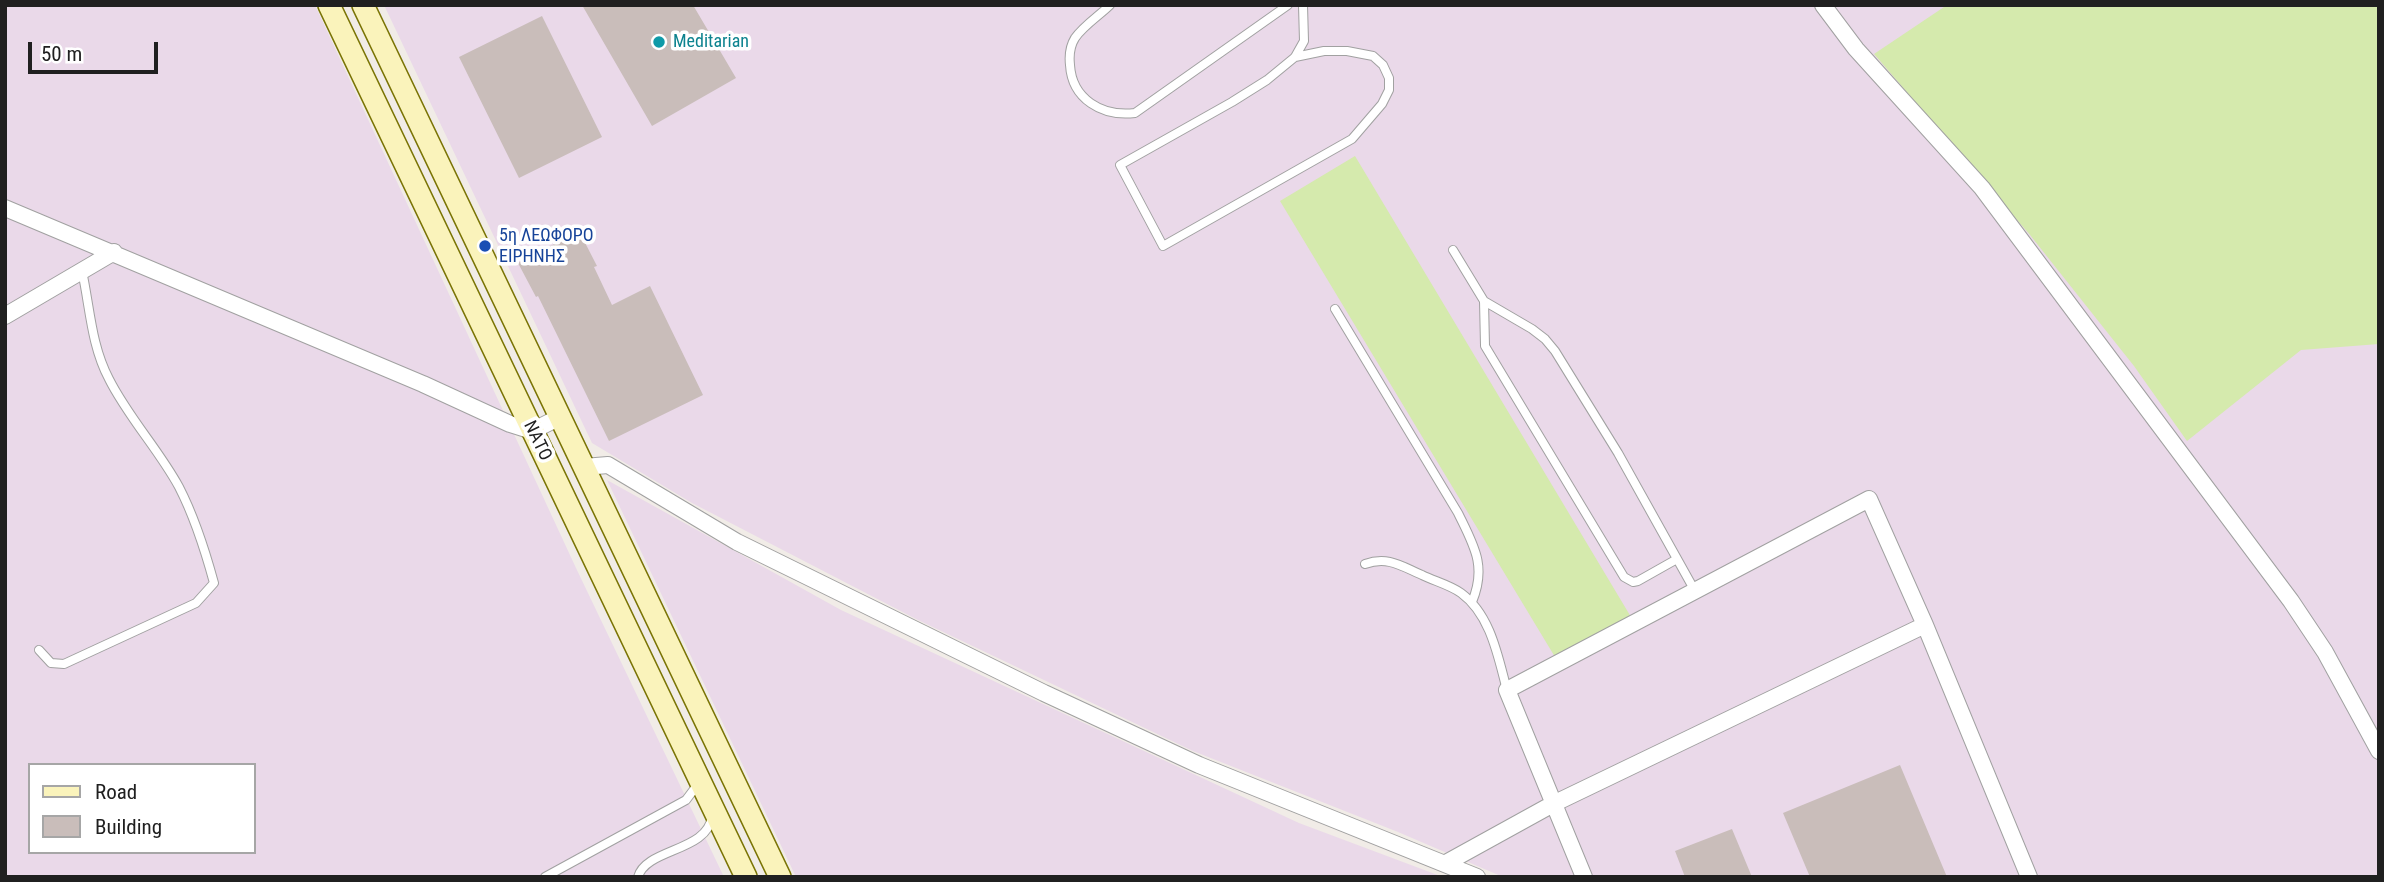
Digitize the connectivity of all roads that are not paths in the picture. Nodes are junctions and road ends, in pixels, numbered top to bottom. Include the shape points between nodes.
1 (328, 5) edge
2 (363, 5) edge
3 (1111, 5) edge
4 (1288, 5) edge
5 (1303, 5) edge
6 (1823, 5) edge
7 (1296, 57) junction
8 (5, 208) edge
9 (1453, 250) dead end
10 (114, 252) junction
11 (82, 271) junction
12 (1484, 301) junction
13 (1335, 309) dead end
14 (5, 316) edge
15 (560, 417) junction
16 (532, 431) junction
17 (584, 467) junction
18 (1677, 559) junction
19 (1365, 564) dead end
20 (1695, 591) junction
21 (1472, 602) junction
22 (1925, 625) junction
23 (39, 650) dead end
24 (1507, 690) junction
25 (2379, 751) edge
26 (700, 782) junction
27 (1553, 804) junction
28 (713, 809) junction
29 (1446, 863) junction
30 (545, 877) edge
31 (638, 877) edge
32 (746, 877) edge
33 (780, 877) edge
34 (1477, 877) edge
35 (1584, 877) edge
36 (2029, 877) edge

1 - 16 main road, ΝΑΤΟ
2 - 15 main road, ΝΑΤΟ
3 - 4 lane via 1075,38 1070,69 1084,98 1102,110 1124,114 1135,113
5 - 7 lane via 1304,41
6 - 25 street via 1856,49 1982,188 2054,282 2291,601 2325,652
7 - 7 lane via 1324,51 1373,57 1383,65 1390,90 1352,139 1163,246 1120,165 1232,102
8 - 10 street
9 - 12 lane
10 - 11 street
10 - 16 street
11 - 14 street
11 - 23 lane via 92,338 109,379 178,487 203,542 214,583 196,603 64,664 51,663
12 - 18 lane via 1532,329 1555,351
12 - 18 lane via 1485,346 1623,577 1638,581
13 - 21 lane via 1471,540 1479,562 1479,584
15 - 16 street
15 - 17 main road, ΝΑΤΟ
16 - 26 main road, ΝΑΤΟ
17 - 29 street via 608,465 737,542 1199,765
17 - 33 main road, ΝΑΤΟ
18 - 20 lane
19 - 21 lane via 1393,561
20 - 22 street via 1869,499
20 - 24 street
21 - 24 lane via 1496,649
22 - 27 street
22 - 36 street
24 - 27 street
26 - 28 main road, ΝΑΤΟ
26 - 30 lane via 686,800
27 - 29 street
27 - 35 street
28 - 31 lane via 712,822 695,839 652,860 640,869
28 - 32 main road, ΝΑΤΟ
29 - 34 street

